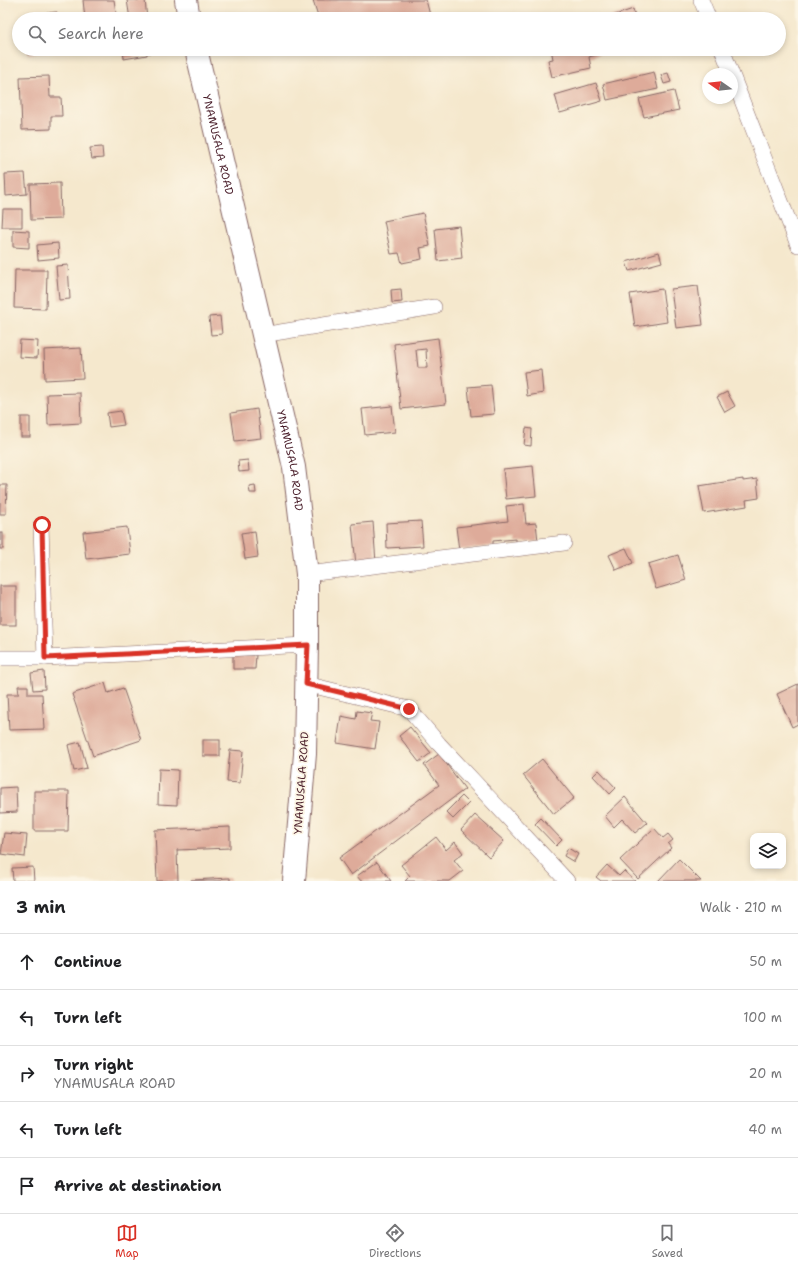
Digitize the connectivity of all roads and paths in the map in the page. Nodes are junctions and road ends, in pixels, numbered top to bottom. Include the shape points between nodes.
1 (186, 0) edge
2 (701, 0) edge
3 (189, 12) edge
4 (706, 12) edge
5 (198, 56) edge
6 (725, 56) edge
7 (798, 245) edge
8 (434, 307) dead end
9 (262, 335) junction
10 (42, 525) dead end
11 (564, 543) dead end
12 (307, 574) junction
13 (308, 645) junction
14 (0, 658) edge
15 (45, 658) junction
16 (306, 684) junction
17 (294, 881) edge
18 (567, 881) edge

1 - 3 main road
2 - 4 street
5 - 9 main road, YNAMUSALA ROAD
6 - 7 street
8 - 9 street
9 - 12 main road, YNAMUSALA ROAD via 294,467
10 - 15 street
11 - 12 street
12 - 13 main road, YNAMUSALA ROAD
13 - 15 street
13 - 16 main road, YNAMUSALA ROAD
14 - 15 street
16 - 17 main road, YNAMUSALA ROAD via 305,754
16 - 18 street via 409,709

